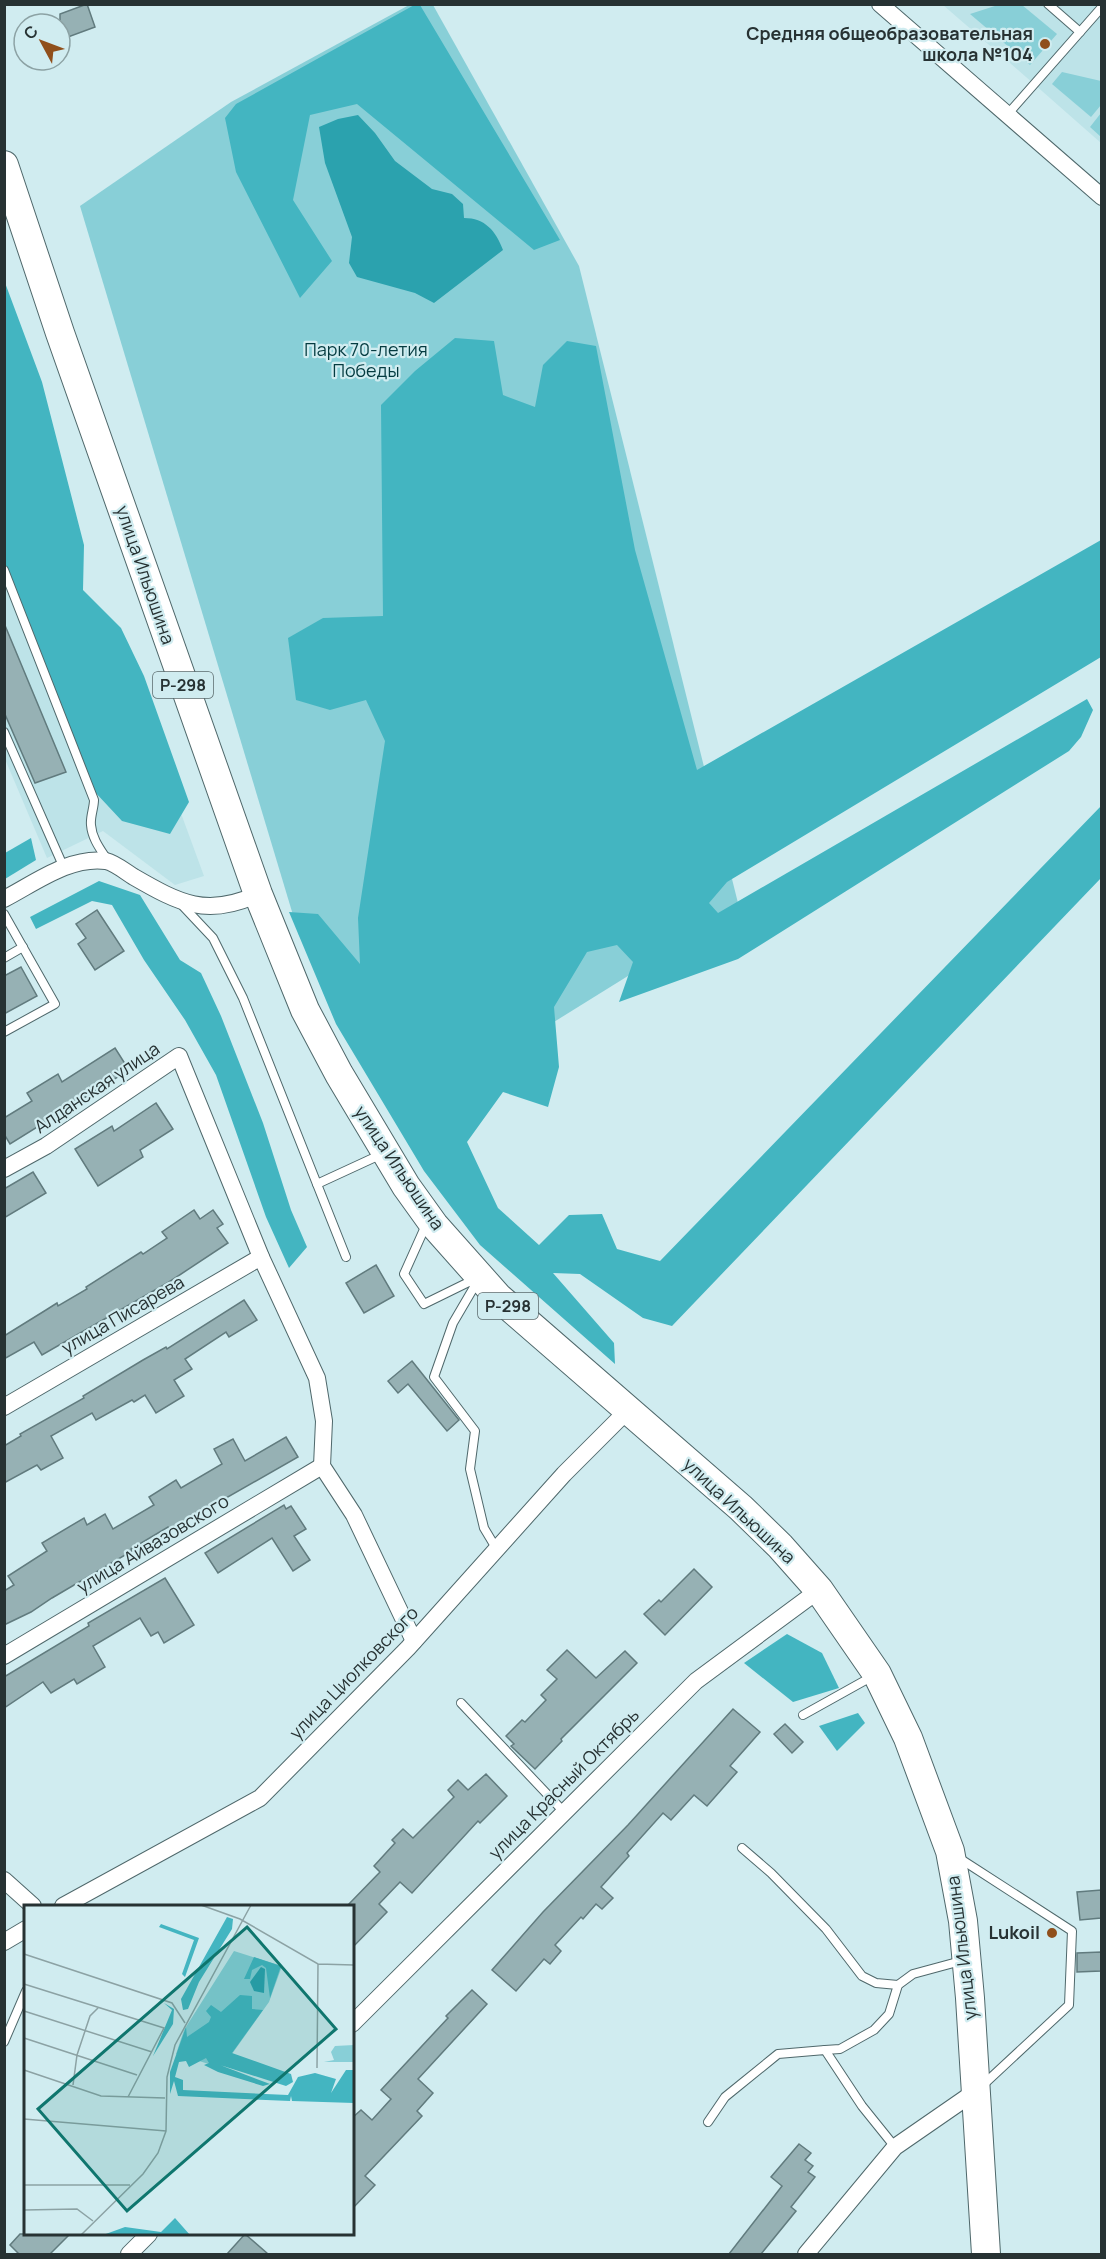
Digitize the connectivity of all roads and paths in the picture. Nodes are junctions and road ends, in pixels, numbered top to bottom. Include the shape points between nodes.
1 (880, 4) edge
2 (1048, 4) edge
3 (1101, 6) edge
4 (1080, 32) junction
5 (1007, 115) junction
6 (4, 165) edge
7 (1101, 197) edge
8 (4, 570) edge
9 (4, 732) edge
10 (8, 748) edge
11 (108, 861) junction
12 (64, 868) junction
13 (258, 894) junction
14 (4, 899) edge
15 (179, 901) junction
16 (4, 914) edge
17 (23, 947) junction
18 (4, 958) edge
19 (4, 1032) edge
20 (385, 1152) junction
21 (4, 1169) edge
22 (317, 1184) junction
23 (429, 1218) junction
24 (261, 1257) junction
25 (346, 1257) dead end
26 (480, 1277) junction
27 (4, 1407) edge
28 (628, 1410) junction
29 (322, 1466) junction
30 (496, 1548) junction
31 (819, 1590) junction
32 (414, 1641) junction
33 (4, 1656) edge
34 (877, 1674) junction
35 (461, 1703) dead end
36 (803, 1714) dead end
37 (564, 1812) junction
38 (742, 1848) dead end
39 (950, 1851) junction
40 (4, 1880) edge
41 (32, 1905) edge
42 (65, 1905) edge
43 (24, 1930) edge
44 (4, 1942) edge
45 (967, 1959) junction
46 (898, 1985) junction
47 (24, 1996) edge
48 (354, 2022) edge
49 (4, 2042) edge
50 (825, 2050) junction
51 (976, 2091) junction
52 (708, 2121) dead end
53 (896, 2147) junction
54 (148, 2235) edge
55 (129, 2254) edge
56 (806, 2254) edge
57 (986, 2254) edge

1 - 5 street
2 - 4 lane
3 - 4 lane
4 - 5 lane
5 - 7 street
6 - 13 highway, улица Ильюшина / Р-298
8 - 11 lane via 94,800 90,823 94,839
9 - 10 lane
10 - 12 lane
11 - 12 street
11 - 15 street
12 - 14 street
13 - 15 street via 242,902 201,907
13 - 20 highway, улица Ильюшина / Р-298 via 304,1010
15 - 22 lane via 213,938 243,998
16 - 17 lane
17 - 18 lane
17 - 19 lane via 55,1004
20 - 22 lane
20 - 23 highway, улица Ильюшина / Р-298
21 - 24 street, Алданская улица via 46,1146 179,1056
22 - 25 lane
23 - 26 highway, улица Ильюшина / Р-298
23 - 26 lane via 404,1274 424,1304
24 - 27 street, улица Писарева
24 - 29 street via 317,1378 324,1421
26 - 28 highway, улица Ильюшина / Р-298
26 - 30 lane via 453,1323 435,1377 474,1431 470,1469 484,1528
28 - 30 street, улица Циолковского
28 - 31 highway, улица Ильюшина / Р-298 via 741,1508
29 - 32 street via 354,1515
29 - 33 street, улица Айвазовского
30 - 32 street, улица Циолковского
31 - 34 highway, улица Ильюшина / Р-298
31 - 37 street, улица Красный Октябрь via 696,1681
32 - 42 street, улица Циолковского via 260,1798
34 - 36 lane
34 - 39 highway, улица Ильюшина / Р-298 via 912,1748
35 - 37 lane
37 - 48 street, улица Красный Октябрь
38 - 46 lane via 826,1929 862,1976 876,1983
39 - 45 highway, улица Ильюшина / Р-298
39 - 51 lane via 1072,1931 1069,2005
40 - 41 street
43 - 44 street
45 - 46 lane via 913,1974
45 - 51 highway, улица Ильюшина / Р-298
46 - 50 lane via 889,2014 874,2030 840,2049
47 - 49 lane
50 - 52 lane via 778,2054 725,2097
50 - 53 lane via 862,2106
51 - 53 street
51 - 57 highway, улица Ильюшина / Р-298
53 - 56 street
54 - 55 street

